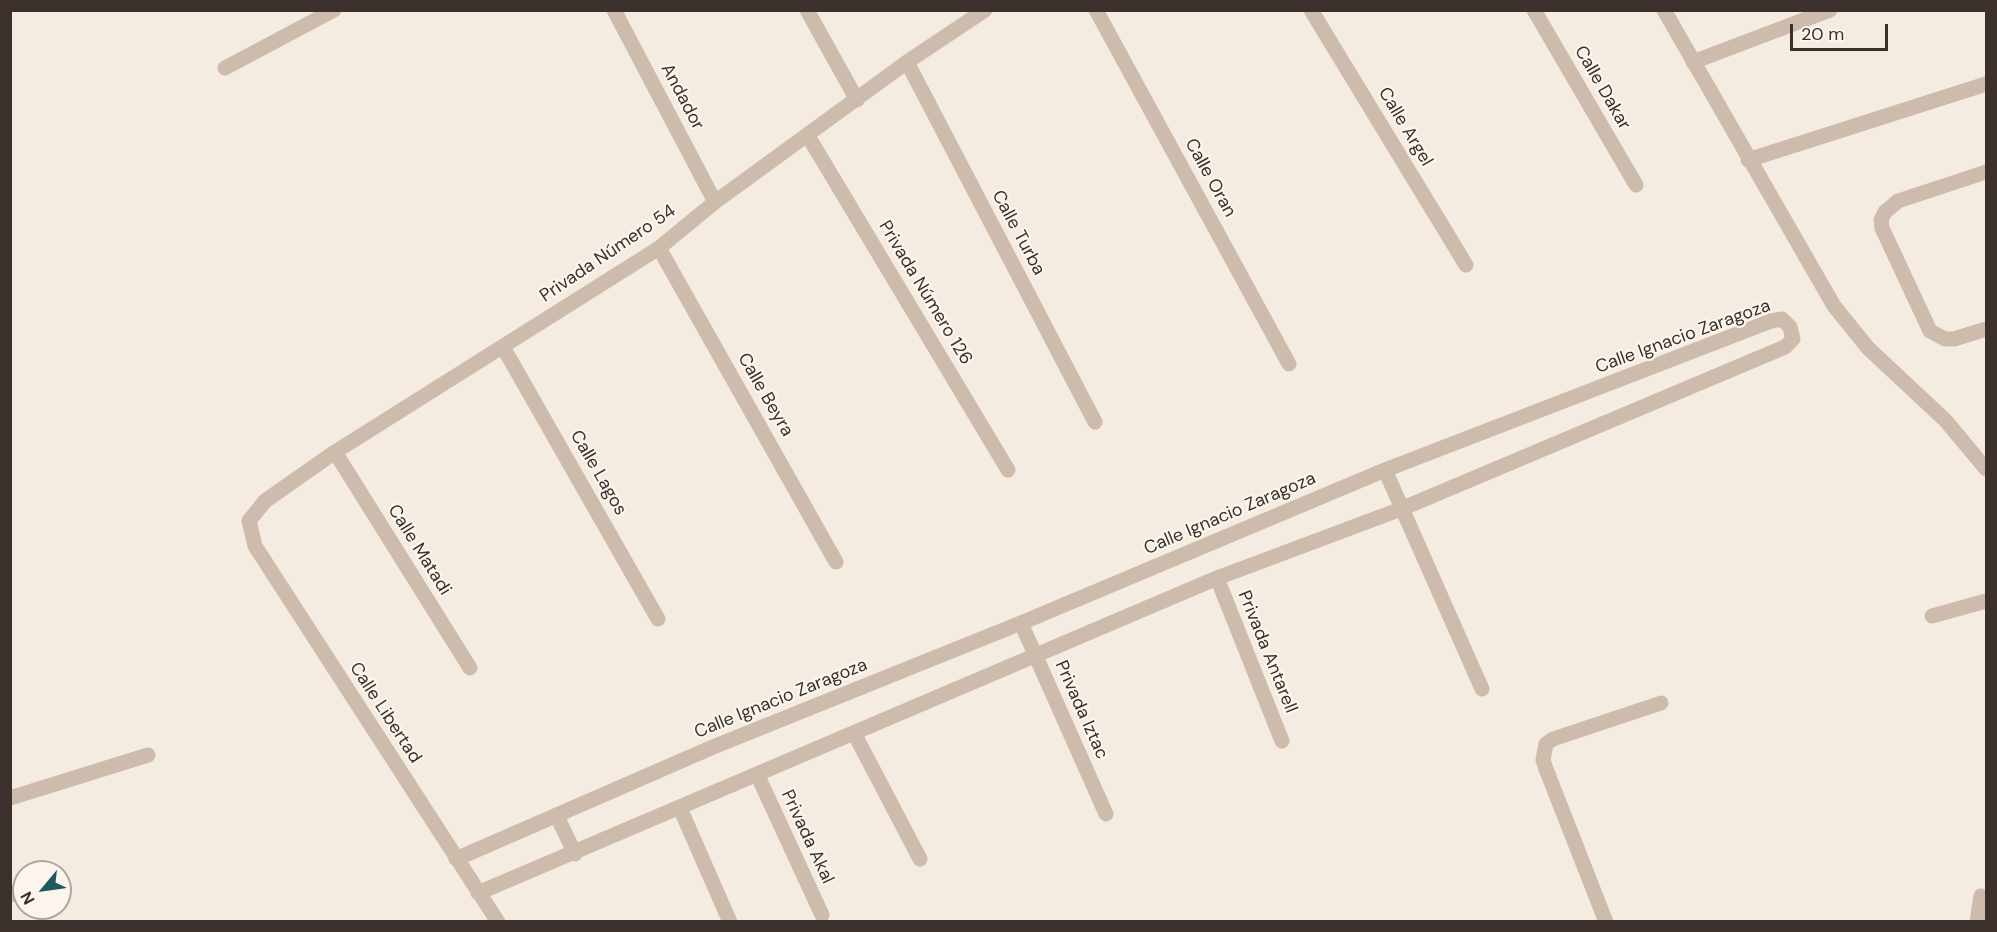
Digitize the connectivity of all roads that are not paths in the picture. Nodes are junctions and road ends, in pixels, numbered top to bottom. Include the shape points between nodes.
1 (334, 10) edge
2 (614, 10) edge
3 (807, 10) edge
4 (985, 10) edge
5 (1096, 10) edge
6 (1311, 10) edge
7 (1534, 10) edge
8 (1664, 10) edge
9 (1830, 10) edge
10 (907, 62) junction
11 (1693, 62) junction
12 (225, 68) dead end
13 (1986, 84) edge
14 (857, 100) junction
15 (808, 136) junction
16 (1748, 159) junction
17 (1986, 172) edge
18 (1636, 185) dead end
19 (715, 202) junction
20 (659, 248) junction
21 (1466, 264) dead end
22 (1986, 329) edge
23 (503, 347) junction
24 (1289, 364) dead end
25 (1095, 422) dead end
26 (335, 452) junction
27 (1986, 469) edge
28 (1008, 470) dead end
29 (1385, 470) junction
30 (1401, 509) junction
31 (249, 521) joint
32 (837, 562) dead end
33 (1217, 578) junction
34 (1986, 601) edge
35 (1932, 616) dead end
36 (658, 619) dead end
37 (1022, 623) junction
38 (1036, 656) junction
39 (470, 668) dead end
40 (1482, 689) dead end
41 (1661, 703) dead end
42 (854, 733) junction
43 (1282, 741) dead end
44 (148, 755) dead end
45 (756, 774) junction
46 (10, 798) edge
47 (680, 808) junction
48 (1106, 814) dead end
49 (557, 816) junction
50 (575, 854) junction
51 (456, 859) junction
52 (920, 859) dead end
53 (478, 893) junction
54 (1981, 896) dead end
55 (822, 915) dead end
56 (498, 921) edge
57 (730, 921) edge
58 (1606, 921) edge
59 (1977, 921) edge

1 - 12 street
2 - 19 street, Andador
3 - 14 street
4 - 10 street, Privada Número 54
5 - 24 street, Calle Oran
6 - 21 street, Calle Argel
7 - 18 street, Calle Dakar
8 - 11 street
9 - 11 street
10 - 14 street, Privada Número 54
10 - 25 street, Calle Turba
11 - 16 street
13 - 16 street
14 - 15 street, Privada Número 54
15 - 19 street, Privada Número 54
15 - 28 street, Privada Número 126
16 - 27 street via 1834,306 1868,348 1946,421
17 - 22 street via 1904,198 1885,212 1881,220 1930,331 1954,339
19 - 20 street, Privada Número 54
20 - 23 street, Privada Número 54
20 - 32 street, Calle Beyra
23 - 26 street, Privada Número 54
23 - 36 street, Calle Lagos
26 - 31 street, Privada Número 54 via 265,501
26 - 39 street, Calle Matadi
29 - 30 street
29 - 30 street, Calle Ignacio Zaragoza via 1771,321 1782,319 1791,327 1793,339 1785,347
29 - 37 street, Calle Ignacio Zaragoza
30 - 33 street, Calle Ignacio Zaragoza
30 - 40 street
31 - 51 street, Calle Libertad via 255,546
33 - 38 street, Calle Ignacio Zaragoza
33 - 43 street, Privada Antarell
34 - 35 street
37 - 38 street, Privada Iztac
37 - 49 street, Calle Ignacio Zaragoza via 713,747
38 - 42 street, Calle Ignacio Zaragoza
38 - 48 street, Privada Iztac
41 - 58 street via 1546,744 1546,770
42 - 45 street, Calle Ignacio Zaragoza
42 - 52 street
44 - 46 street
45 - 47 street, Calle Ignacio Zaragoza
45 - 55 street, Privada Akal
47 - 50 street, Calle Ignacio Zaragoza
47 - 57 street
49 - 50 street
49 - 51 street, Calle Ignacio Zaragoza
50 - 53 street, Calle Ignacio Zaragoza
51 - 53 street, Calle Libertad
53 - 56 street, Calle Libertad
54 - 59 street

